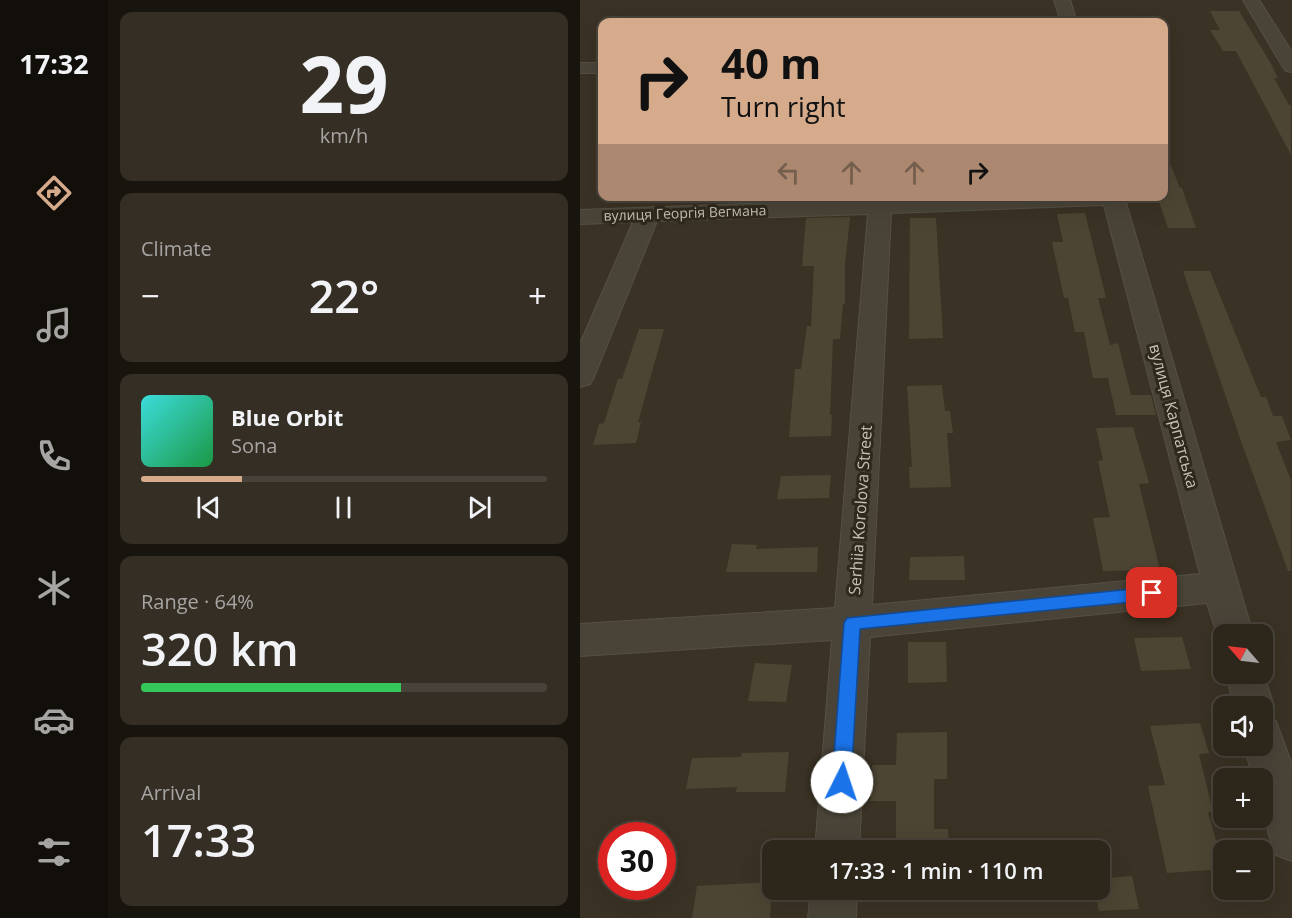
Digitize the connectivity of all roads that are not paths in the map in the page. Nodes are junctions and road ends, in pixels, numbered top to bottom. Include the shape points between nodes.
1 (1062, 0) edge
2 (1251, 0) edge
3 (1068, 18) edge
4 (1291, 67) edge
5 (580, 68) edge
6 (598, 68) edge
7 (1009, 201) edge
8 (1114, 201) edge
9 (880, 206) junction
10 (648, 214) junction
11 (580, 217) edge
12 (580, 377) edge
13 (1221, 587) junction
14 (852, 623) junction
15 (1231, 624) edge
16 (580, 640) edge
17 (1268, 756) edge
18 (1291, 839) edge
19 (838, 840) edge
20 (833, 900) edge
21 (832, 918) edge

1 - 3 street
2 - 4 street
5 - 6 street
7 - 9 street, вулиця Георгія Вегмана
8 - 13 street, вулиця Карпатська
9 - 10 street, вулиця Георгія Вегмана
9 - 14 street, Serhiia Korolova Street
10 - 11 street, вулиця Георгія Вегмана
10 - 12 street
13 - 14 street
13 - 15 street, вулиця Карпатська
14 - 16 street
14 - 19 street, Serhiia Korolova Street
17 - 18 street
20 - 21 street

